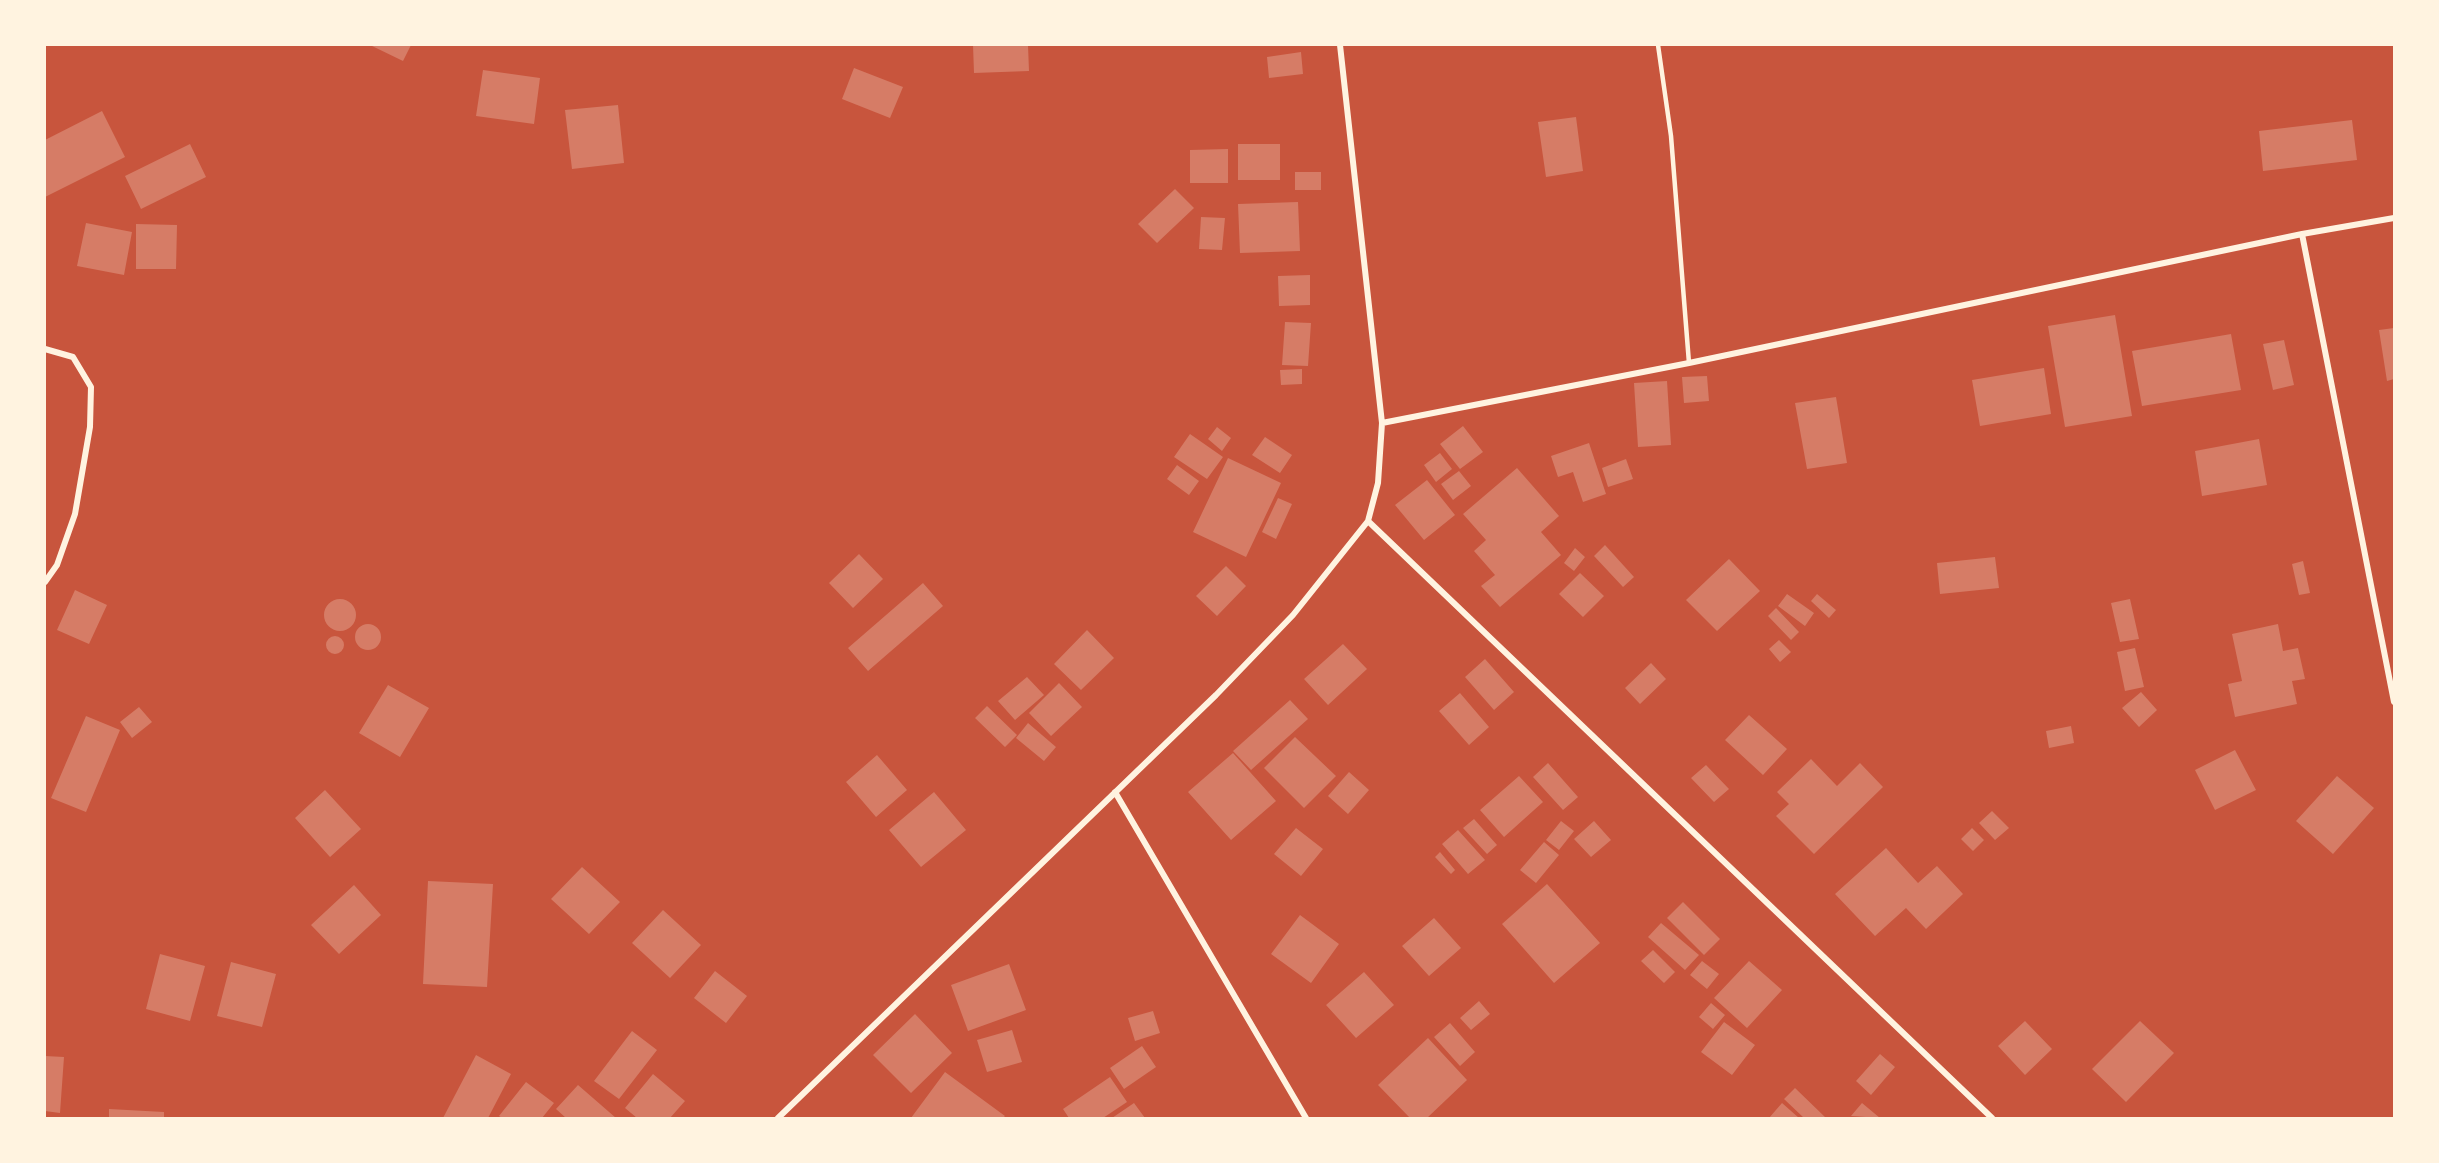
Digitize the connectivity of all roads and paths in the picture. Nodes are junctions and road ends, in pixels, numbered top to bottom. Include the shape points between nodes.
1 (1340, 45) edge
2 (1658, 45) edge
3 (2394, 218) edge
4 (2302, 234) junction
5 (45, 349) edge
6 (1689, 363) junction
7 (1382, 423) junction
8 (1368, 521) junction
9 (45, 582) edge
10 (2394, 702) edge
11 (1115, 792) junction
12 (778, 1118) edge
13 (1306, 1118) edge
14 (1992, 1118) edge

1 - 7 street
2 - 6 lane via 1671,136
3 - 4 street
4 - 6 street
4 - 10 street
5 - 9 street via 73,357 91,387 90,427 75,514 57,565
6 - 7 street
7 - 8 street via 1378,483
8 - 11 street via 1293,615
8 - 14 street
11 - 12 street
11 - 13 street

